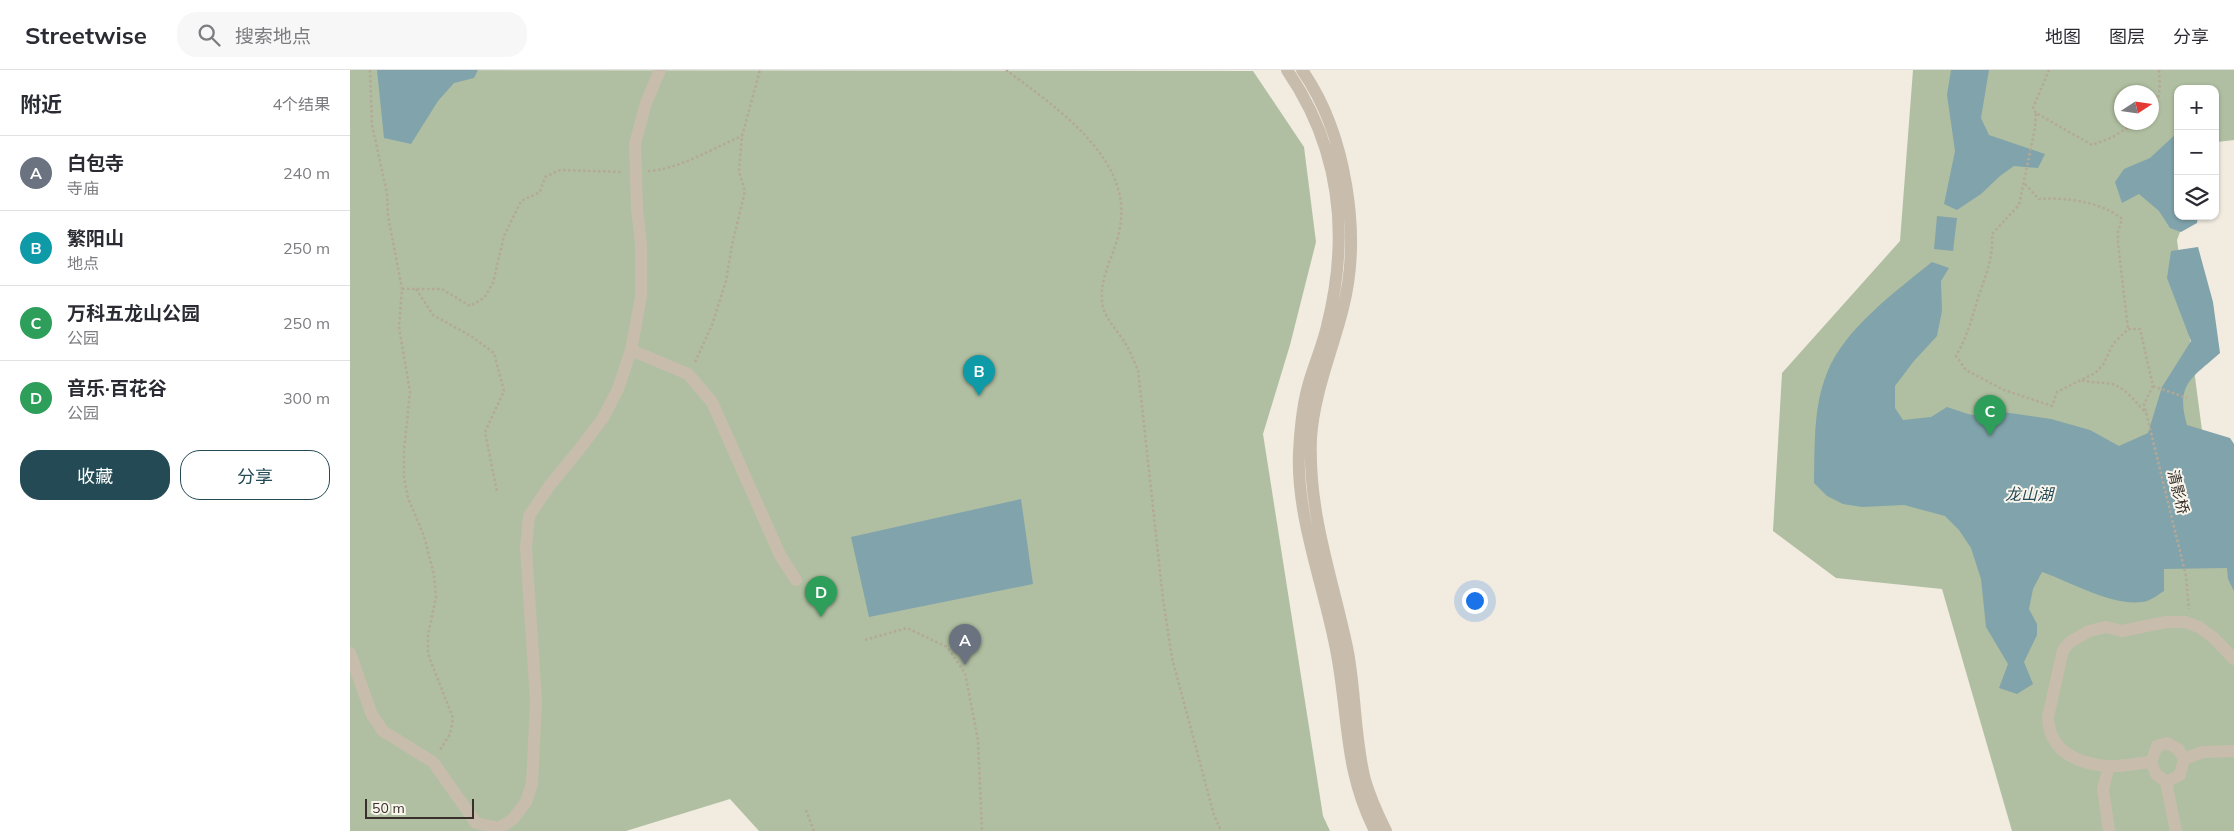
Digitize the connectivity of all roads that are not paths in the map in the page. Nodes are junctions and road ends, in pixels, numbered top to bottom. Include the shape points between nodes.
1 (660, 70) edge
2 (1286, 70) edge
3 (1302, 70) edge
4 (631, 350) junction
5 (796, 580) dead end
6 (350, 653) edge
7 (2234, 659) edge
8 (2234, 751) edge
9 (2184, 760) junction
10 (2151, 762) junction
11 (2109, 766) junction
12 (2166, 782) junction
13 (1375, 831) edge
14 (1386, 831) edge
15 (2109, 831) edge
16 (2176, 831) edge

1 - 4 street via 646,103 635,144 641,298
2 - 13 street via 1311,111 1330,161 1339,216 1337,272 1327,326 1306,391 1299,456 1303,505 1338,655 1349,754 1360,798
3 - 14 street via 1331,126 1341,159 1347,184 1351,235 1344,306 1314,407 1311,438 1313,504 1347,647 1365,780
4 - 5 street via 688,374 712,402 780,555
4 - 6 street via 618,390 603,418 529,516 526,548 536,701 532,784 526,802 513,819 499,828 476,823 433,762 382,731 372,715
7 - 11 street via 2214,638 2185,622 2166,622 2122,631 2106,627 2078,636 2063,650 2048,717 2051,736 2055,745 2082,762
8 - 9 street via 2203,752
9 - 10 street via 2178,749 2168,743 2157,746
9 - 12 street via 2180,775
10 - 11 street
10 - 12 street via 2156,774
11 - 15 street via 2103,789
12 - 16 street

